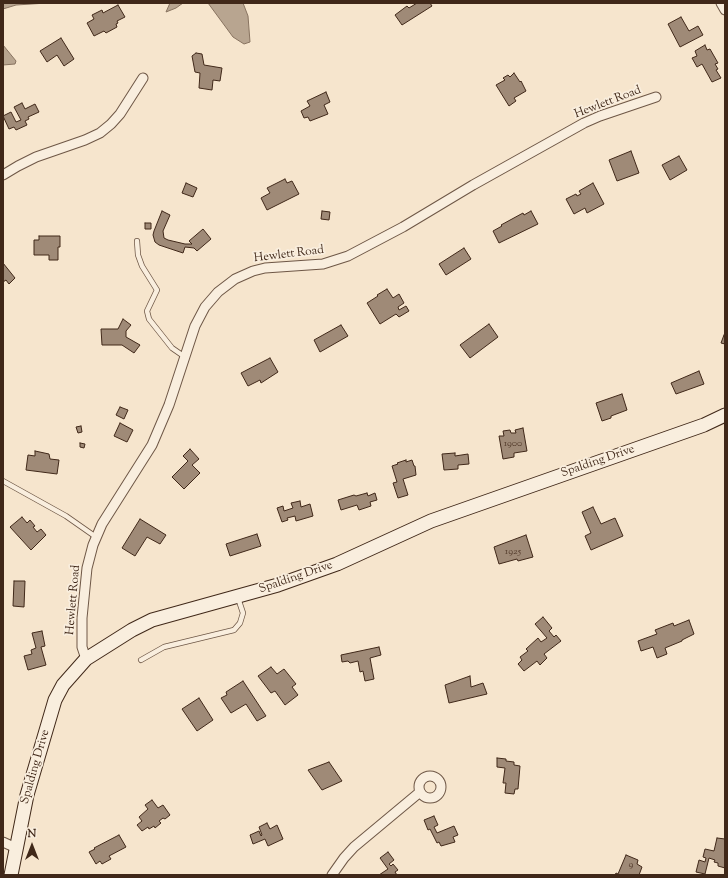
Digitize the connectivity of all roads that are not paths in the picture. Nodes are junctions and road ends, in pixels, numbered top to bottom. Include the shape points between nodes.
1 (721, 3) edge
2 (725, 10) edge
3 (142, 78) dead end
4 (656, 97) dead end
5 (3, 175) edge
6 (137, 241) dead end
7 (184, 357) junction
8 (725, 416) edge
9 (3, 481) edge
10 (96, 537) junction
11 (237, 597) junction
12 (86, 659) junction
13 (142, 660) dead end
14 (420, 792) dead end
15 (3, 842) edge
16 (16, 848) junction
17 (11, 875) edge
18 (332, 875) edge

1 - 2 street
3 - 5 street via 120,114 100,133 36,157
4 - 7 street, Hewlett Road via 584,123 348,256 323,264 265,268 235,279 218,292 205,307
6 - 7 lane via 142,266 157,290 147,311 150,319 172,348
7 - 10 street, Hewlett Road via 152,445
8 - 11 street, Spalding Drive via 431,521 337,564
9 - 10 lane via 66,516
10 - 12 street, Hewlett Road via 87,568 83,612 82,646
11 - 12 street, Spalding Drive via 152,620
11 - 13 lane via 243,613 240,623 234,630 164,648
12 - 16 street, Spalding Drive via 55,700 27,795
14 - 18 street via 354,847
15 - 16 street
16 - 17 street, Spalding Drive

